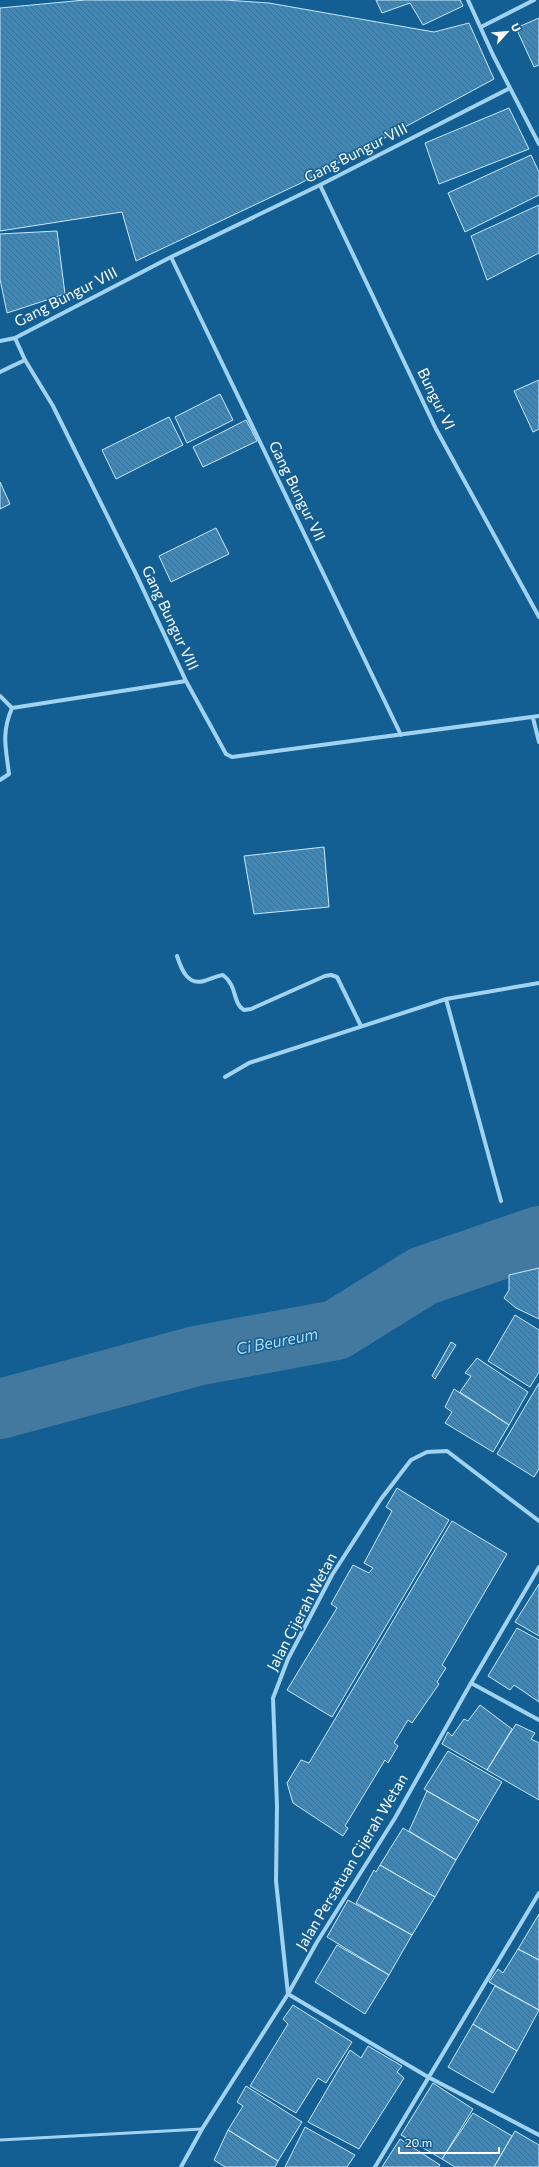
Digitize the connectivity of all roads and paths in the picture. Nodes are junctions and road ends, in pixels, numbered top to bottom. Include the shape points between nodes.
1 (468, 0) edge
2 (534, 0) edge
3 (481, 26) junction
4 (510, 88) junction
5 (539, 144) edge
6 (320, 185) junction
7 (171, 257) junction
8 (15, 338) junction
9 (0, 341) edge
10 (25, 360) junction
11 (0, 372) edge
12 (539, 618) edge
13 (186, 681) junction
14 (0, 696) edge
15 (12, 708) junction
16 (539, 716) edge
17 (533, 718) junction
18 (401, 735) junction
19 (539, 742) edge
20 (0, 780) edge
21 (177, 956) dead end
22 (539, 983) edge
23 (446, 999) junction
24 (361, 1026) junction
25 (226, 1076) dead end
26 (501, 1201) dead end
27 (539, 1521) edge
28 (539, 1567) edge
29 (471, 1683) junction
30 (539, 1720) edge
31 (539, 1893) edge
32 (288, 1994) junction
33 (428, 2077) junction
34 (202, 2129) junction
35 (539, 2135) edge
36 (0, 2140) edge
37 (181, 2167) edge
38 (375, 2167) edge

1 - 3 street
2 - 3 street
3 - 4 street
4 - 5 street
4 - 6 street, Gang Bungur VIII
6 - 7 street, Gang Bungur VIII
6 - 12 street, Bungur VI via 436,429
7 - 8 street, Gang Bungur VIII
7 - 18 street, Gang Bungur VII
8 - 9 street
8 - 10 street, Gang Bungur VIII
10 - 11 street
10 - 13 street, Gang Bungur VIII via 53,406
13 - 15 street
13 - 18 street, Gang Bungur VIII via 222,748 232,757
14 - 15 street
15 - 20 street via 5,724 4,737 10,774
16 - 17 street
17 - 18 street
17 - 19 street
21 - 24 street via 181,970 192,980 202,982 223,976 231,981 238,1005 244,1010 325,976 337,977
22 - 23 street
23 - 24 street
23 - 26 street
24 - 25 street via 249,1063
27 - 32 street, Jalan Cijerah Wetan via 447,1451 427,1452 411,1460 381,1499 329,1582 288,1659 273,1698 277,1806 276,1881
28 - 29 street, Jalan Persatuan Cijerah Wetan
29 - 30 street
29 - 32 street, Jalan Persatuan Cijerah Wetan via 395,1818 317,1942
31 - 33 street
32 - 33 street
32 - 34 street, Jalan Persatuan Cijerah Wetan
33 - 35 street
33 - 38 street
34 - 36 lane
34 - 37 street, Jalan Persatuan Cijerah Wetan

